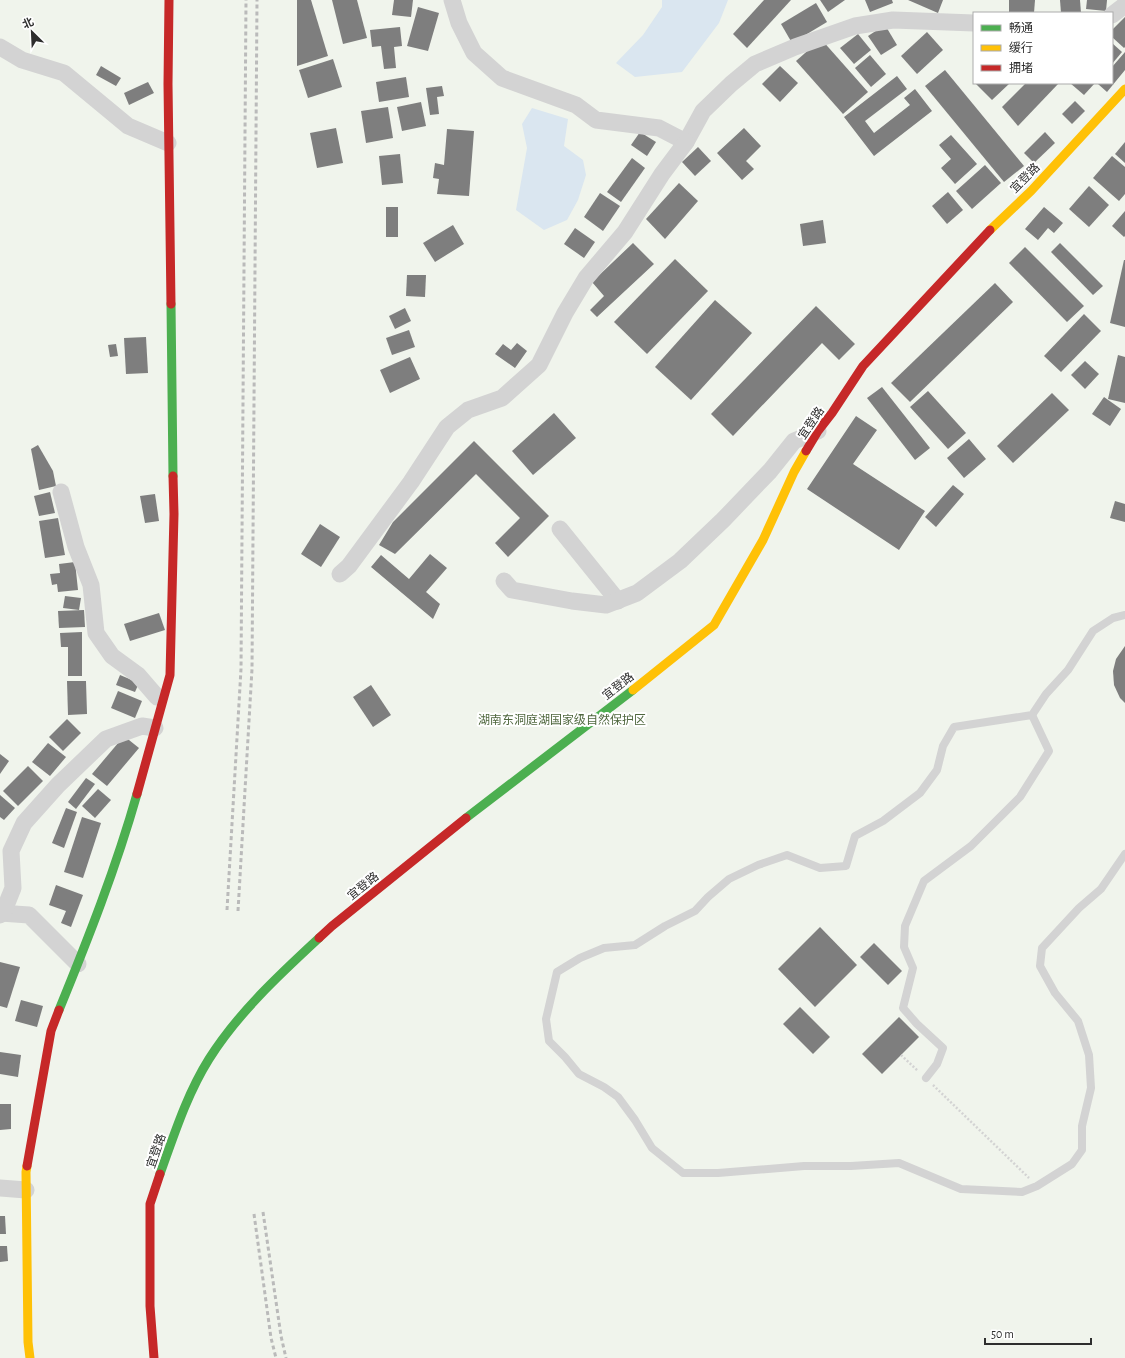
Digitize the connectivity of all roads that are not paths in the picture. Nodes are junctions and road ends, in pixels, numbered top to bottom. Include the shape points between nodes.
1 (170, 0) edge
2 (452, 0) edge
3 (1125, 5) edge
4 (1113, 14) edge
5 (973, 23) edge
6 (0, 47) edge
7 (1125, 89) edge
8 (168, 142) junction
9 (686, 142) junction
10 (818, 431) junction
11 (61, 492) dead end
12 (560, 529) dead end
13 (340, 574) dead end
14 (504, 582) dead end
15 (618, 600) junction
16 (1125, 615) edge
17 (157, 697) dead end
18 (1032, 715) junction
19 (155, 728) junction
20 (1125, 854) edge
21 (1, 914) edge
22 (78, 964) junction
23 (926, 1078) road end
24 (0, 1188) edge
25 (26, 1190) junction
26 (30, 1358) edge
27 (154, 1358) edge

1 - 8 street
2 - 9 street via 459,23 474,53 502,78 576,105 596,120 659,128
3 - 4 street
5 - 9 street via 893,20 855,26 769,58 756,64 731,84 703,111
6 - 8 street via 22,60 64,73 128,126
7 - 10 street, 宜登路 via 863,366
8 - 19 street via 174,514 170,675
9 - 13 street via 625,232 586,278 539,365 502,398 468,410 447,427 406,488 349,566
10 - 15 street via 794,441 724,520 680,561 637,593
10 - 27 street, 宜登路 via 794,472 763,540 714,625 477,809 332,926 279,975 221,1041 208,1060 181,1116 150,1204 150,1306
11 - 17 street via 76,547 91,585 96,633 112,656 138,675
12 - 15 street
14 - 15 street via 512,590 572,601 606,605
16 - 18 lane via 1113,618 1093,631 1068,670 1046,694
18 - 20 lane via 954,727 943,746 937,770 920,794 883,821 855,836 846,866 820,868 787,855 758,865 728,879 695,911 664,926 635,945 604,948 580,958 557,972 546,1019 548,1041 579,1074 618,1097 652,1148 683,1173 899,1162 961,1189 1022,1192 1072,1164 1082,1150 1082,1126 1091,1088 1089,1055 1078,1021 1055,992 1040,966 1042,948 1079,908 1101,889
18 - 23 lane via 1049,751 1020,797 971,846 924,881 905,926 904,947 913,968 903,1008 943,1048 937,1064
19 - 21 street via 142,726 106,739 58,785 24,824 11,851 12,888
19 - 22 street via 122,842
21 - 22 street via 29,915
22 - 25 street via 51,1031 26,1172
24 - 25 street
25 - 26 street

